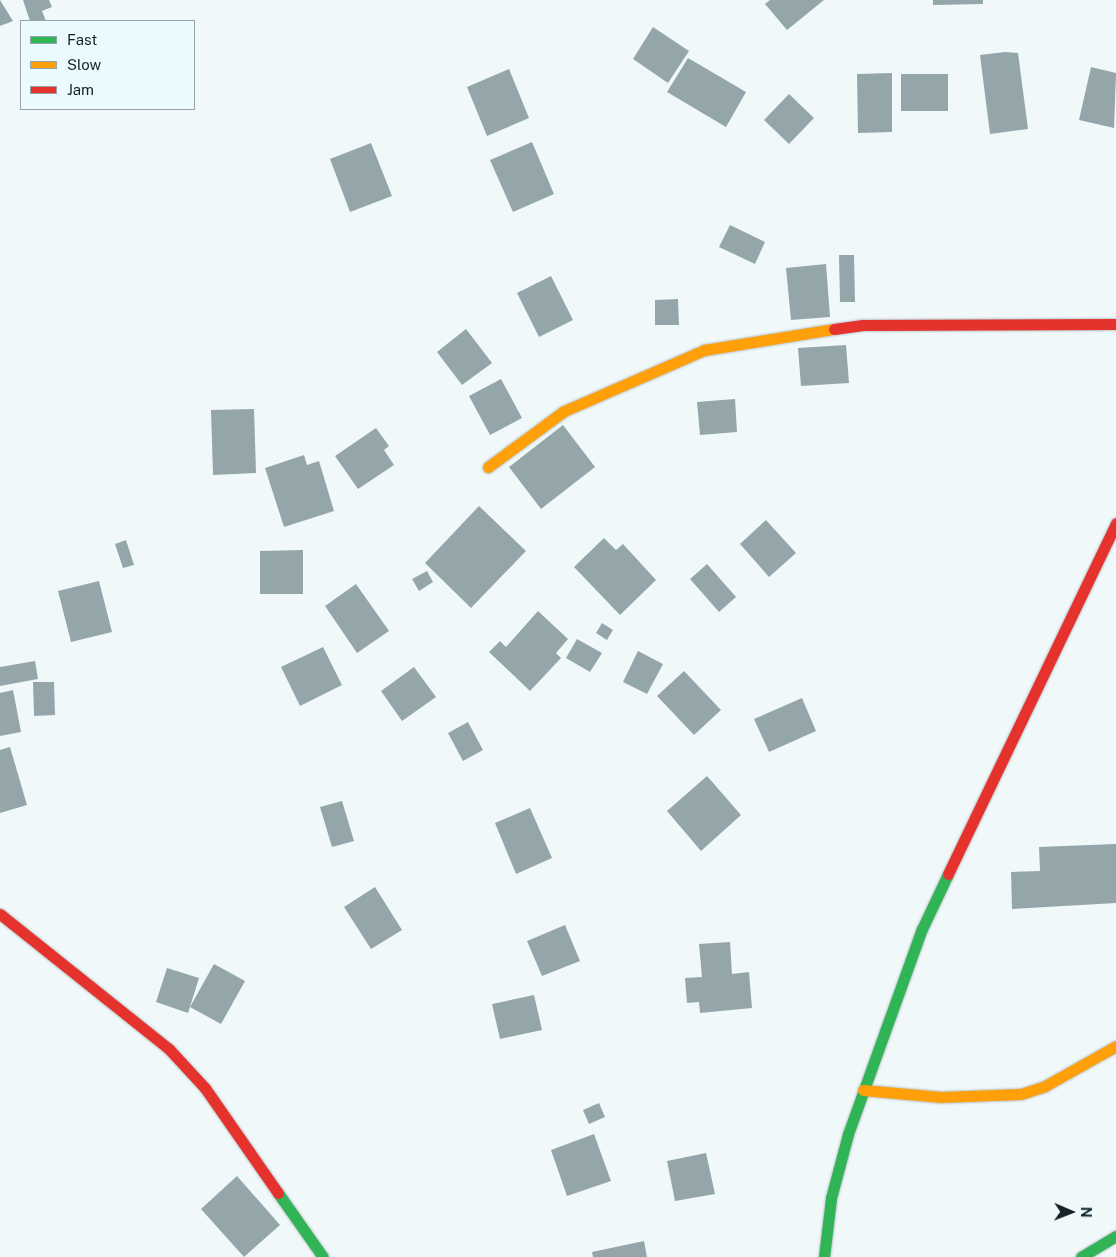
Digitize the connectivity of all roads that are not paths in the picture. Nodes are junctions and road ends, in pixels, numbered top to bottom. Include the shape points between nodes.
1 (1116, 324) edge
2 (488, 467) dead end
3 (1116, 523) edge
4 (0, 914) edge
5 (1116, 1046) edge
6 (863, 1090) junction
7 (1116, 1236) edge
8 (323, 1257) edge
9 (824, 1257) edge
10 (1081, 1257) edge

1 - 2 street via 983,328 862,325 704,350 564,411
3 - 6 street via 930,912
4 - 8 street via 37,948 124,1010 169,1049 205,1088
5 - 6 street via 1045,1086 1021,1094 941,1097
6 - 9 street via 838,1168
7 - 10 street

